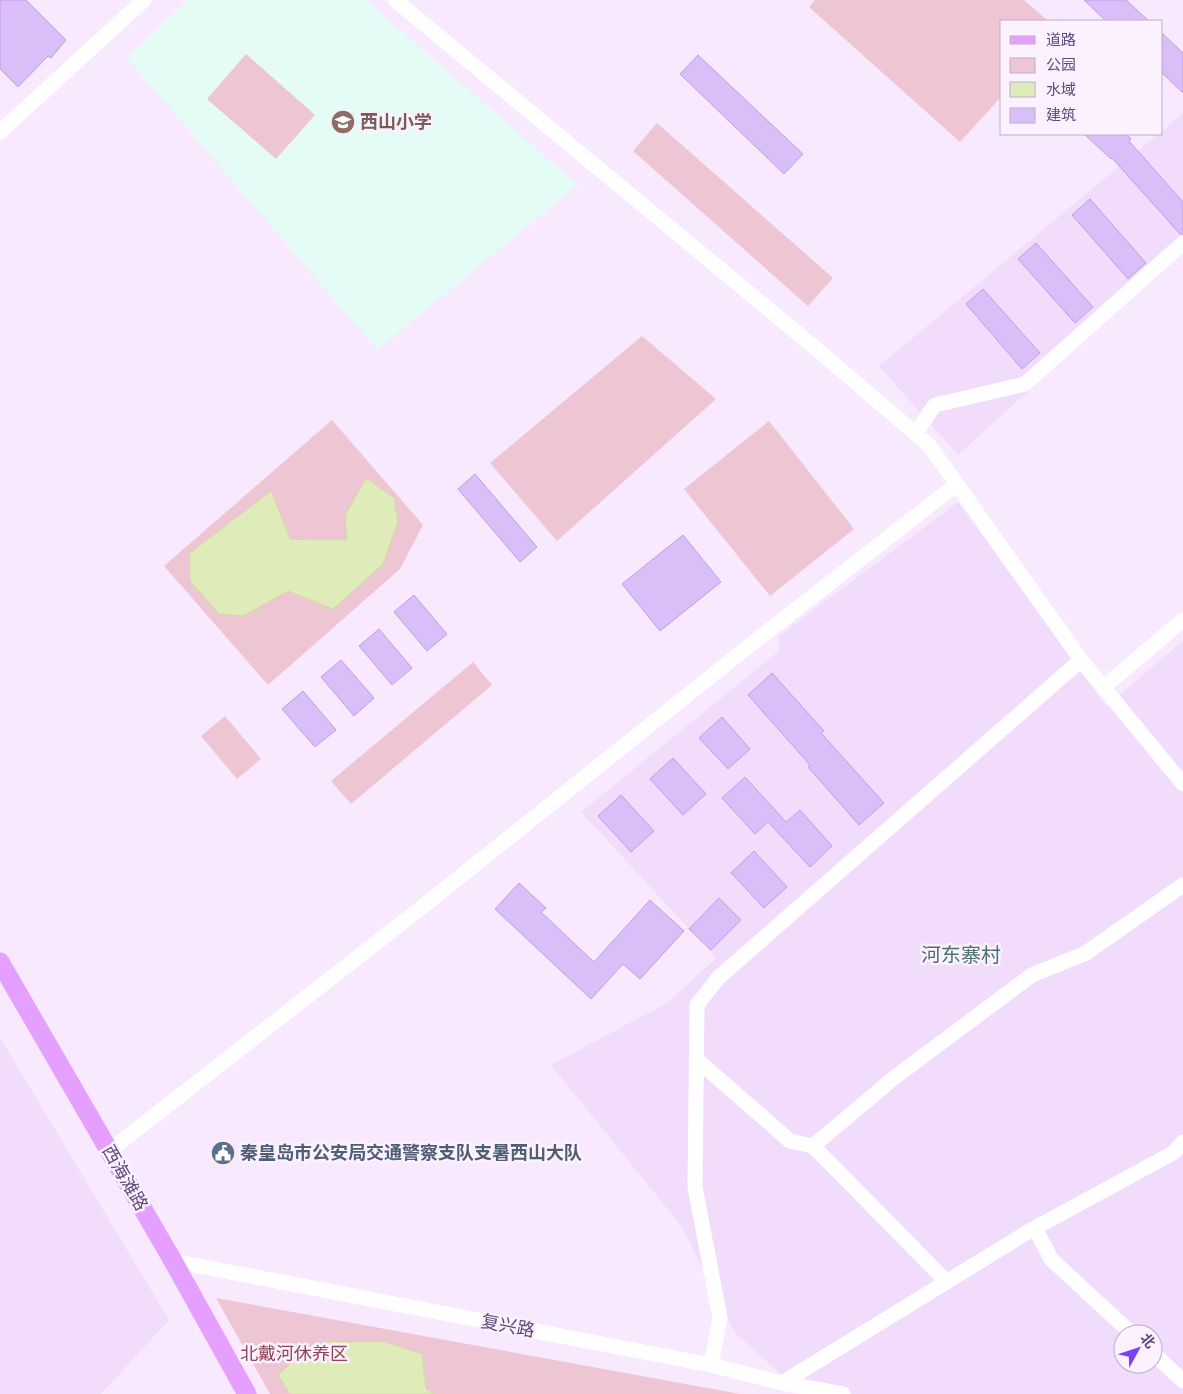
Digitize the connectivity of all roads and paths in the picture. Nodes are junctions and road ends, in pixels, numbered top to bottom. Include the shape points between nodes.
1 (144, 0) edge
2 (394, 0) edge
3 (0, 132) edge
4 (1183, 243) edge
5 (916, 434) junction
6 (958, 484) junction
7 (1183, 620) edge
8 (1082, 660) junction
9 (1104, 687) junction
10 (1183, 784) edge
11 (1183, 885) edge
12 (0, 962) edge
13 (696, 1058) junction
14 (1183, 1142) edge
15 (813, 1146) junction
16 (109, 1151) junction
17 (1035, 1228) junction
18 (173, 1260) junction
19 (947, 1282) junction
20 (1121, 1324) edge
21 (1163, 1362) edge
22 (711, 1365) junction
23 (1183, 1381) edge
24 (782, 1383) junction
25 (247, 1394) edge
26 (843, 1394) edge

1 - 3 street
2 - 5 street
4 - 5 street via 1025,384 935,405
5 - 6 street via 929,445
6 - 8 street
6 - 16 street
7 - 9 street
8 - 9 street
8 - 13 street via 718,978 696,1005
9 - 10 street
11 - 15 street via 1086,954 1032,975 895,1077
12 - 16 main road, 西海滩路
13 - 15 street via 790,1142
13 - 22 street via 694,1187 720,1318
14 - 17 street via 1172,1153
15 - 19 street
16 - 18 main road, 西海滩路
17 - 19 street
17 - 20 street via 1051,1259
18 - 22 street, 复兴路
18 - 25 main road, 西海滩路
19 - 24 street
21 - 23 street
22 - 24 street, 复兴路
24 - 26 street, 复兴路

